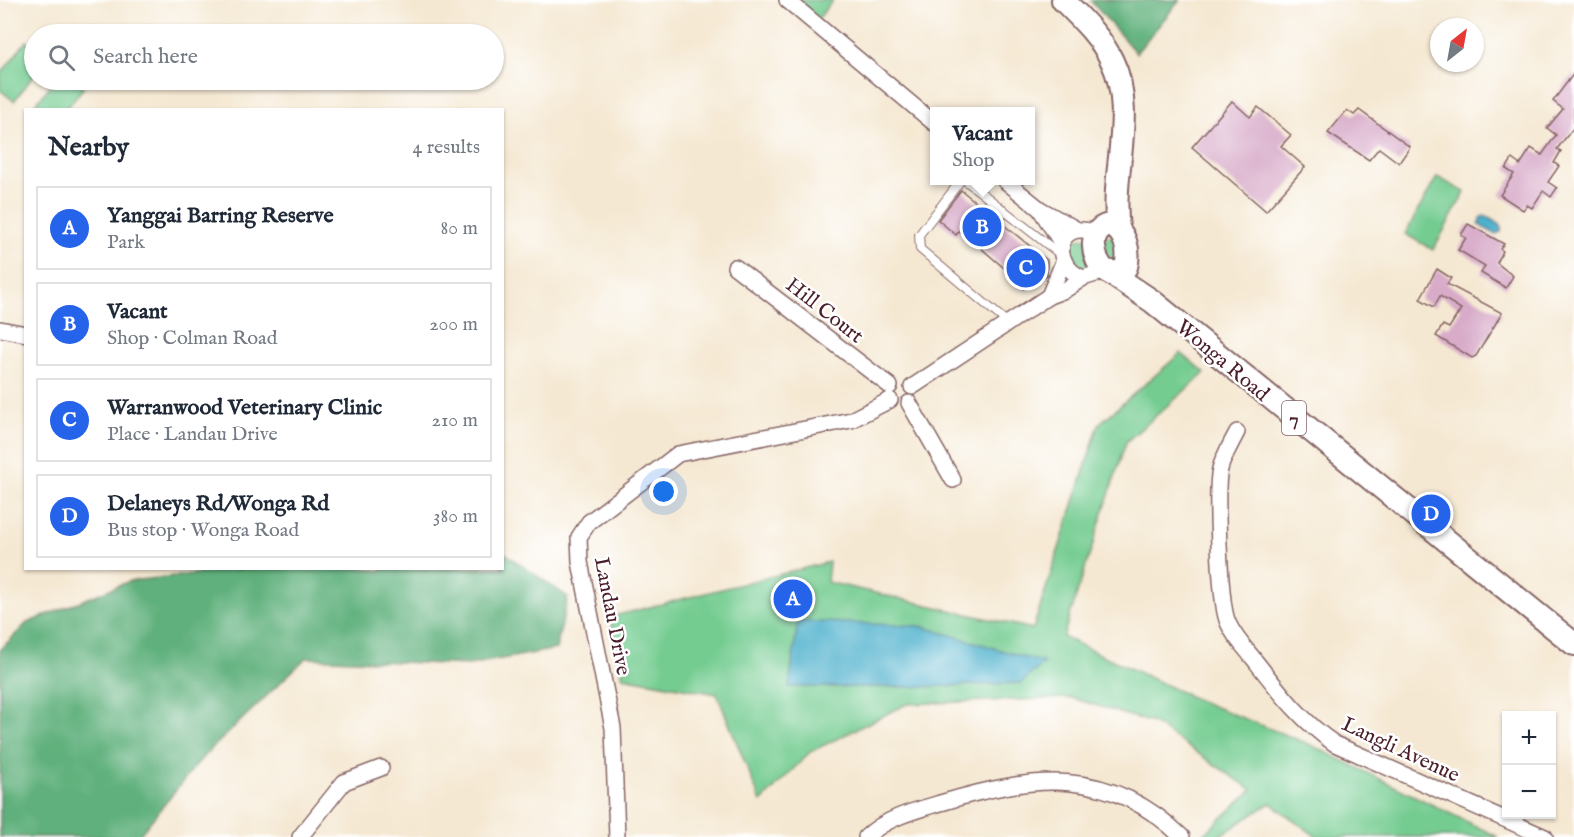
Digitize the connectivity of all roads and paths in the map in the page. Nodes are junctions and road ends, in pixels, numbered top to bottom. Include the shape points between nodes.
1 (787, 0) edge
2 (1063, 0) edge
3 (930, 120) edge
4 (959, 185) edge
5 (970, 185) edge
6 (1010, 185) edge
7 (1040, 209) junction
8 (1097, 230) junction
9 (1063, 253) junction
10 (735, 267) dead end
11 (1114, 269) junction
12 (1083, 278) junction
13 (1049, 296) junction
14 (1008, 323) junction
15 (0, 329) edge
16 (24, 334) edge
17 (912, 387) junction
18 (890, 393) junction
19 (909, 403) junction
20 (1237, 432) dead end
21 (953, 480) dead end
22 (1574, 644) edge
23 (381, 768) dead end
24 (300, 837) edge
25 (617, 837) edge
26 (866, 837) edge
27 (1182, 837) edge
28 (1545, 837) edge

1 - 3 street
2 - 8 main road, 7 via 1099,39 1120,81 1123,106 1116,180
4 - 14 lane via 919,235 920,249
5 - 9 lane
6 - 7 street
7 - 8 street
7 - 9 street
8 - 9 street via 1066,235
8 - 11 main road, 7 via 1095,258
8 - 11 main road, 7 via 1125,242
9 - 12 street via 1071,272
9 - 13 street
10 - 18 street, Hill Court
11 - 12 street
11 - 22 main road, Wonga Road / 7
12 - 13 street
13 - 14 street
14 - 17 street
15 - 16 street
17 - 18 street via 903,380 896,381
17 - 19 street via 914,396
18 - 19 street via 897,406
18 - 25 street, Landau Drive via 851,420 678,454 588,522 579,537 580,562 613,728
19 - 21 street
20 - 28 street, Langli Avenue via 1220,470 1219,506 1227,621 1237,638 1293,710 1335,744
23 - 24 street via 344,782
26 - 27 street via 907,814 998,786 1036,781 1086,783 1139,803

